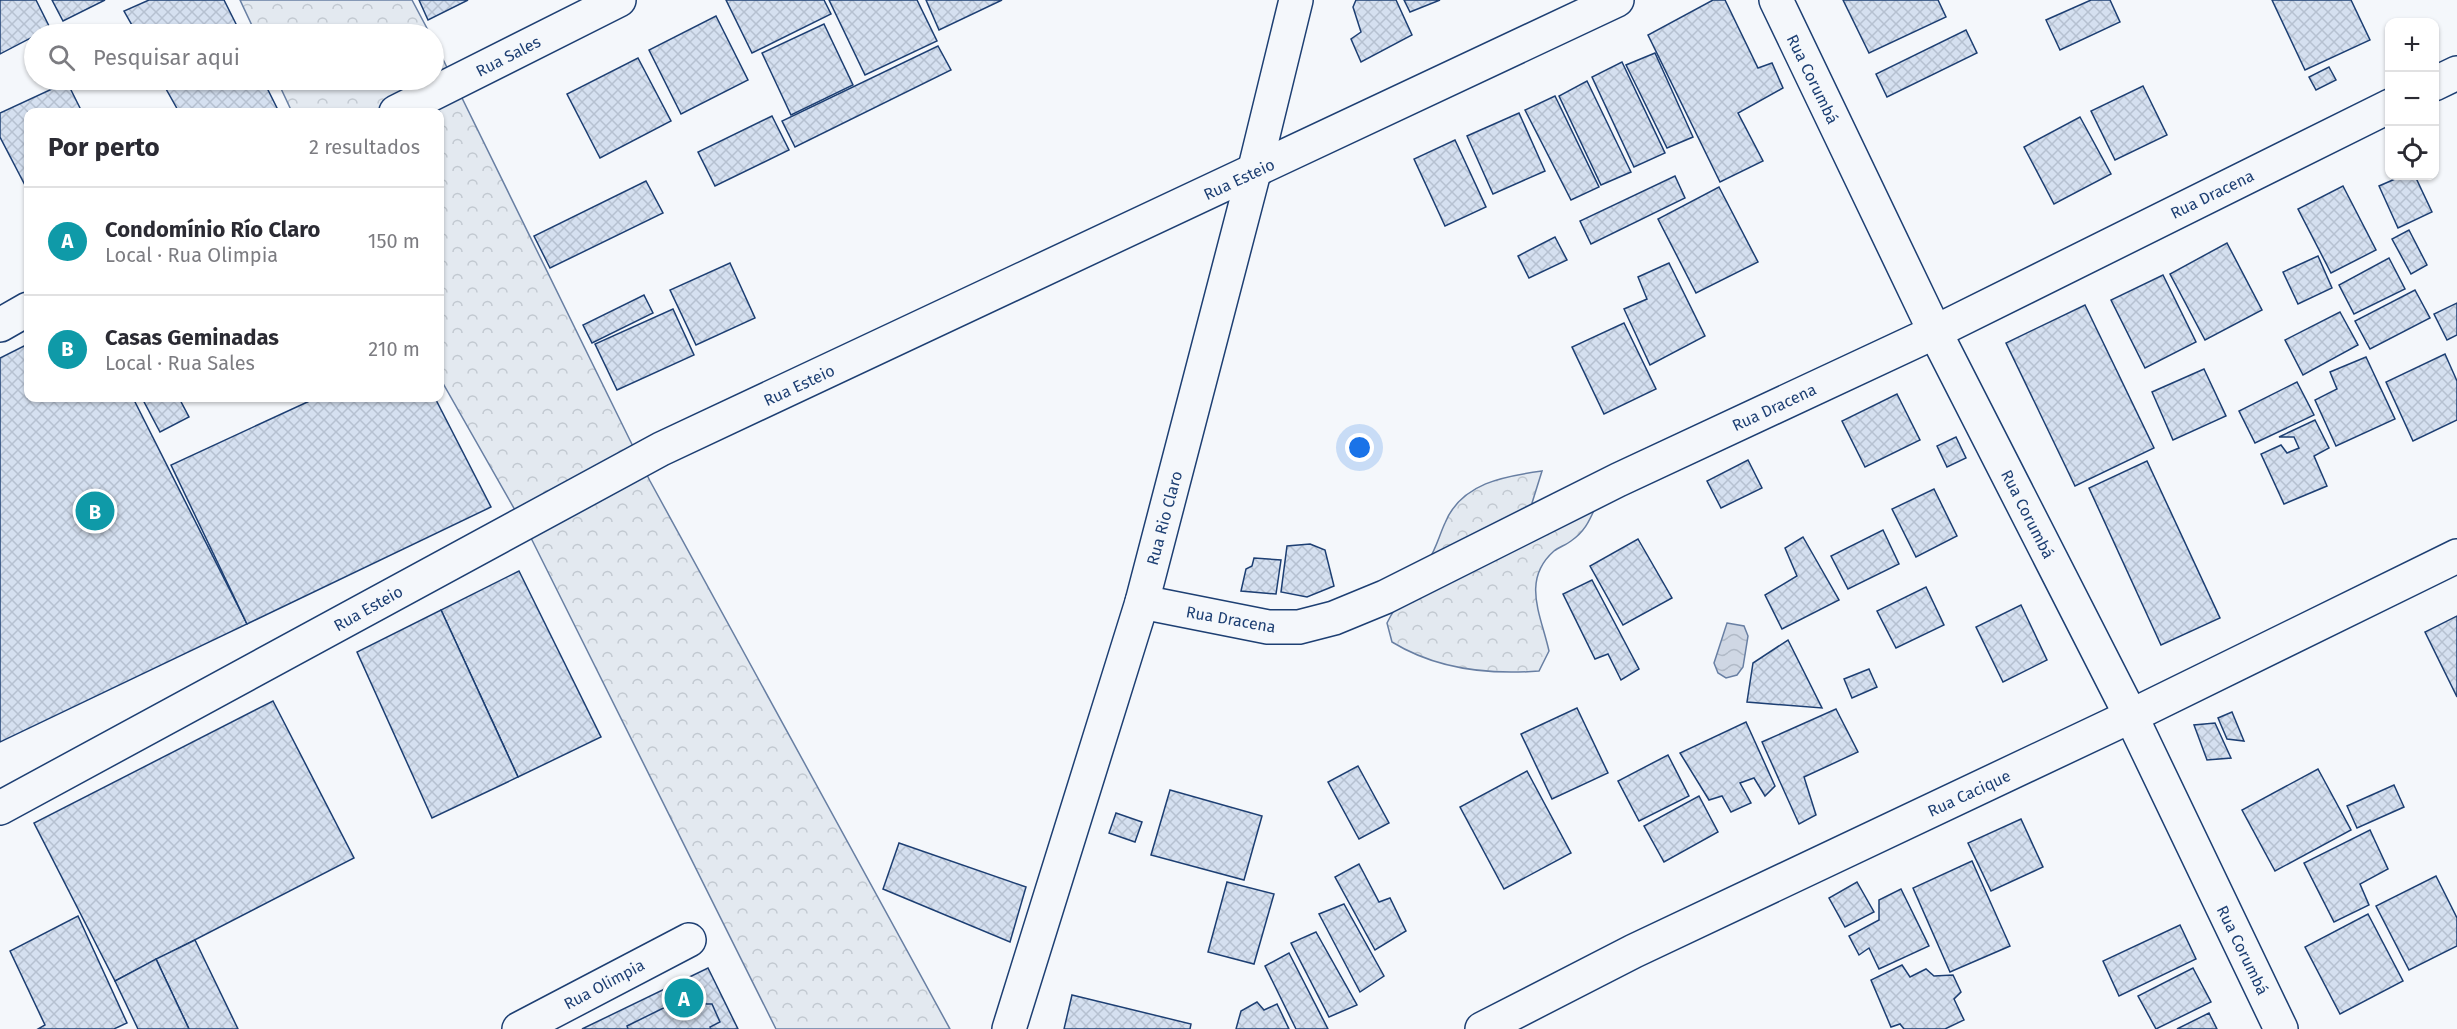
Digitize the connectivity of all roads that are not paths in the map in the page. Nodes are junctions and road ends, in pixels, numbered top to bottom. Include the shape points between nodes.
1 (619, 0) edge
2 (1617, 0) edge
3 (1776, 0) edge
4 (1290, 5) edge
5 (2457, 73) edge
6 (2439, 82) edge
7 (444, 88) edge
8 (440, 90) edge
9 (404, 108) edge
10 (2385, 108) edge
11 (1254, 172) junction
12 (24, 311) edge
13 (0, 325) edge
14 (1935, 332) junction
15 (2457, 556) edge
16 (1142, 602) junction
17 (2131, 716) junction
18 (0, 808) edge
19 (689, 939) dead end
20 (519, 1029) edge
21 (1009, 1029) edge
22 (1482, 1029) edge
23 (2281, 1029) edge

1 - 7 street, Rua Sales
2 - 11 street, Rua Esteio
3 - 14 street, Rua Corumbá
4 - 11 street, Rua Rio Claro
5 - 6 street
8 - 9 street, Rua Sales
10 - 14 street, Rua Dracena
11 - 16 street, Rua Rio Claro
11 - 18 street, Rua Esteio via 661,449
12 - 13 street
14 - 16 street, Rua Dracena via 1334,618 1299,627 1268,627
14 - 17 street, Rua Corumbá
15 - 17 street, Rua Cacique
16 - 21 street, Rua Rio Claro
17 - 22 street, Rua Cacique via 1634,951
17 - 23 street, Rua Corumbá
19 - 20 street, Rua Olimpia

